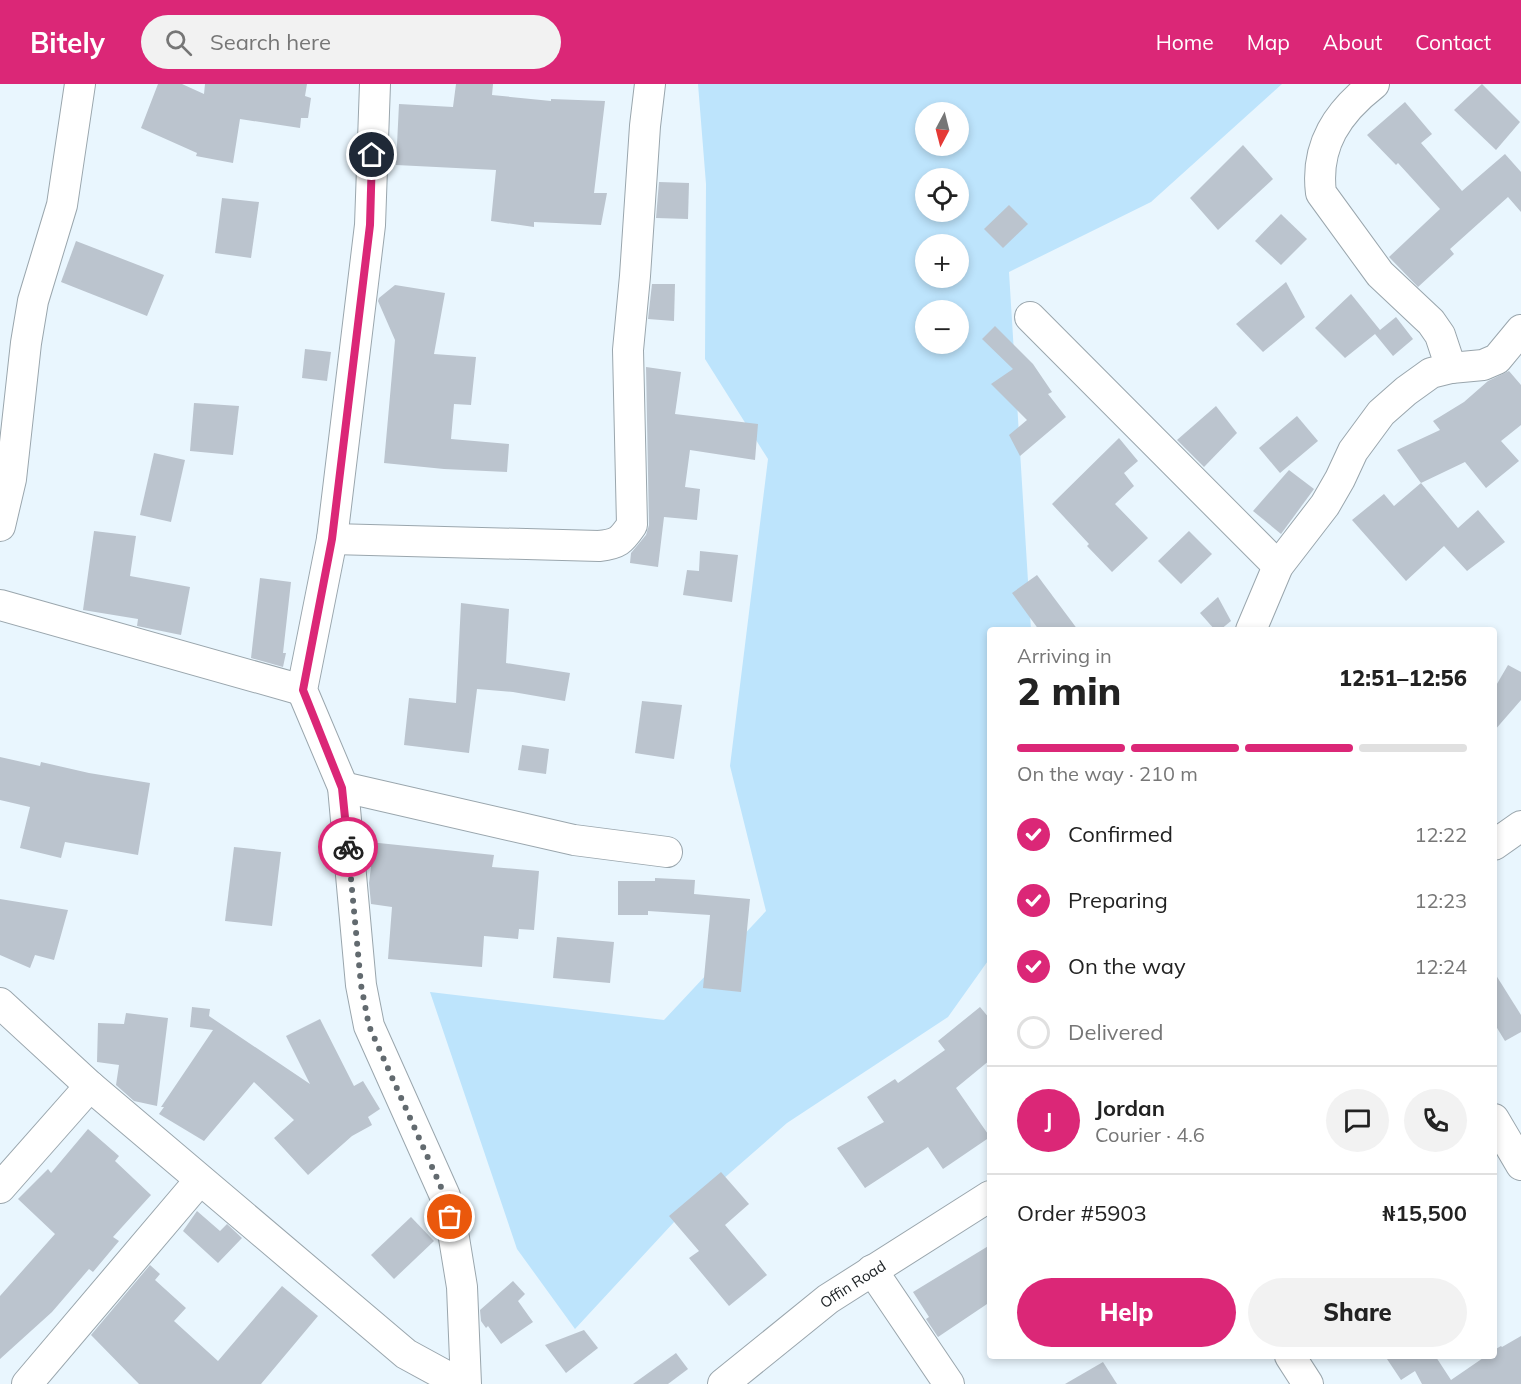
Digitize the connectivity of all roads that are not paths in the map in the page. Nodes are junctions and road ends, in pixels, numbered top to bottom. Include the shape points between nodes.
1 (80, 84) edge
2 (375, 84) edge
3 (650, 84) edge
4 (1374, 84) edge
5 (1030, 316) dead end
6 (1521, 330) edge
7 (1451, 368) junction
8 (0, 526) edge
9 (332, 539) junction
10 (1278, 566) junction
11 (0, 605) edge
12 (1252, 627) edge
13 (303, 690) junction
14 (342, 788) junction
15 (1521, 826) edge
16 (1497, 843) edge
17 (667, 852) dead end
18 (0, 1003) edge
19 (90, 1086) junction
20 (1497, 1124) edge
21 (1521, 1165) edge
22 (200, 1180) junction
23 (0, 1188) edge
24 (987, 1198) edge
25 (872, 1270) junction
26 (1292, 1359) edge
27 (27, 1384) edge
28 (461, 1384) edge
29 (466, 1384) edge
30 (723, 1384) edge
31 (950, 1384) edge
32 (1308, 1384) edge

1 - 8 street via 62,205 33,301 11,479
2 - 9 street via 370,225
3 - 9 street via 628,350 632,525 624,537 615,544 599,546
4 - 7 street via 1336,123 1322,159 1321,193 1380,274 1431,322 1440,335
5 - 10 street
6 - 7 street via 1497,359 1482,365
7 - 10 street via 1431,373 1381,413 1353,451 1325,505
9 - 13 street
10 - 12 street
11 - 13 street
13 - 14 street
14 - 17 street via 574,840
14 - 29 street via 361,985 369,1026 445,1196 462,1287
15 - 16 street
18 - 19 street
19 - 22 street
19 - 23 street
20 - 21 street
22 - 27 street
22 - 28 street via 406,1354
24 - 25 street, Offin Road
25 - 30 street, Offin Road via 828,1299
25 - 31 street
26 - 32 street

